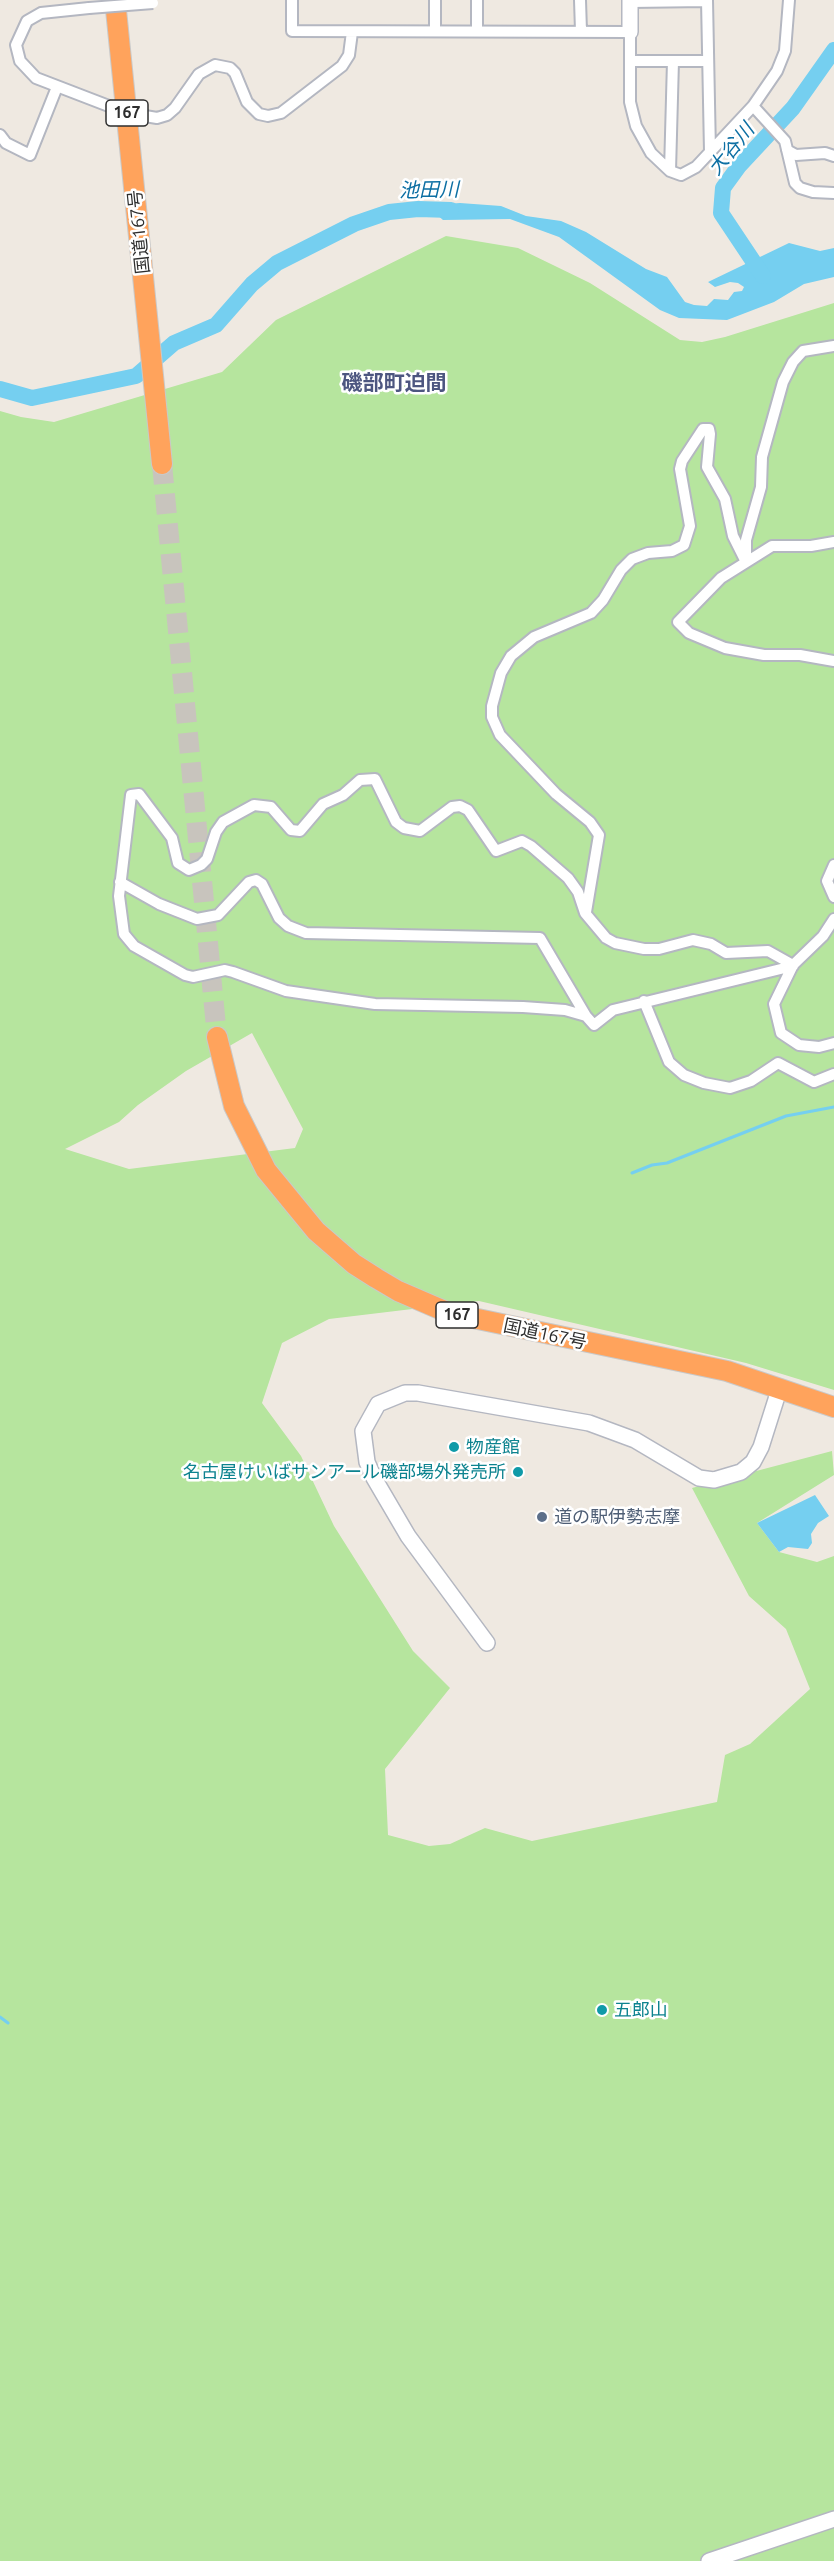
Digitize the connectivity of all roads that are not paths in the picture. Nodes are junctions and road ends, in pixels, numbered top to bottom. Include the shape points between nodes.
1 (116, 0) edge
2 (292, 0) edge
3 (435, 0) edge
4 (477, 0) edge
5 (580, 0) edge
6 (707, 0) edge
7 (789, 0) edge
8 (157, 1) edge
9 (630, 1) edge
10 (675, 1) edge
11 (435, 30) junction
12 (477, 30) junction
13 (581, 31) junction
14 (352, 32) junction
15 (630, 32) junction
16 (630, 61) junction
17 (673, 61) junction
18 (708, 61) junction
19 (57, 87) junction
20 (753, 106) junction
21 (127, 113) junction
22 (0, 135) edge
23 (786, 146) junction
24 (710, 152) junction
25 (834, 156) edge
26 (670, 171) junction
27 (834, 193) edge
28 (834, 346) edge
29 (161, 457) tunnel mouth
30 (834, 542) edge
31 (746, 562) junction
32 (834, 661) edge
33 (834, 865) edge
34 (120, 882) junction
35 (834, 897) edge
36 (585, 913) junction
37 (834, 919) edge
38 (793, 965) junction
39 (644, 1001) junction
40 (585, 1016) junction
41 (217, 1037) tunnel mouth
42 (834, 1043) edge
43 (834, 1074) edge
44 (780, 1387) junction
45 (834, 1407) edge
46 (487, 1643) dead end
47 (834, 2519) edge
48 (709, 2561) edge

1 - 21 highway, 国道167号 / 167
2 - 14 street via 292,31
3 - 11 street
4 - 12 street
5 - 13 street
6 - 10 street
6 - 18 street
7 - 20 street via 782,62
8 - 19 street, bridge via 41,13 27,21 17,38 16,54 26,70
9 - 10 street
9 - 15 street
11 - 12 street
11 - 14 street
12 - 13 street
13 - 15 street
14 - 21 street via 349,55 342,66 275,116 253,109 236,73 215,65 199,74 167,115 157,118
15 - 16 street
16 - 17 street
16 - 26 street via 630,102 636,126 651,153
17 - 18 street
17 - 26 street
18 - 24 street
19 - 21 street
19 - 22 street via 30,154 6,143
20 - 23 street
20 - 24 street
21 - 29 highway, 国道167号 / 167
23 - 25 street via 796,155
23 - 27 street via 792,178 800,188
24 - 26 street via 696,167 681,175
28 - 31 street via 803,351 783,382 762,458 761,487 746,540
30 - 31 street via 772,546
31 - 32 street via 721,579 678,620 680,626 725,648
31 - 36 street via 733,536 726,499 707,467 710,434 709,429 703,429 680,469 690,526 684,545 672,552 648,553 632,559 591,613 525,643 501,673 492,706 500,735 556,794 590,822 598,835
33 - 35 street via 826,881
34 - 36 street via 134,792 172,838 178,863 189,870 207,859 223,822 254,805 271,807 291,830 300,831 320,806 343,795 360,780 370,778 378,782 390,812 404,828 420,831 452,807 460,806 468,810 496,851 522,841 531,846 568,878
34 - 40 street via 127,940 184,975 193,977 225,970 286,991 375,1004 523,1007 565,1010
34 - 40 street via 196,919 218,915 249,882 256,880 262,884 279,918 306,933 540,938
36 - 38 street via 615,943 659,949 693,940 726,953 768,951
37 - 38 street via 824,936
38 - 39 street
38 - 42 street via 774,1004 781,1032 799,1045 819,1047
39 - 40 street via 613,1010 596,1025
39 - 43 street via 669,1062 684,1075 704,1083 730,1088 751,1081 778,1063 814,1082
41 - 44 highway, 国道167号 / 167 via 234,1106 266,1170 316,1231 376,1278 423,1303 476,1320 727,1371
44 - 45 highway, 国道167号 / 167
44 - 46 street via 753,1462 741,1472 714,1480 699,1478 635,1440 589,1423 418,1393 405,1393 378,1404 363,1431 367,1462 374,1478 408,1536
47 - 48 street

